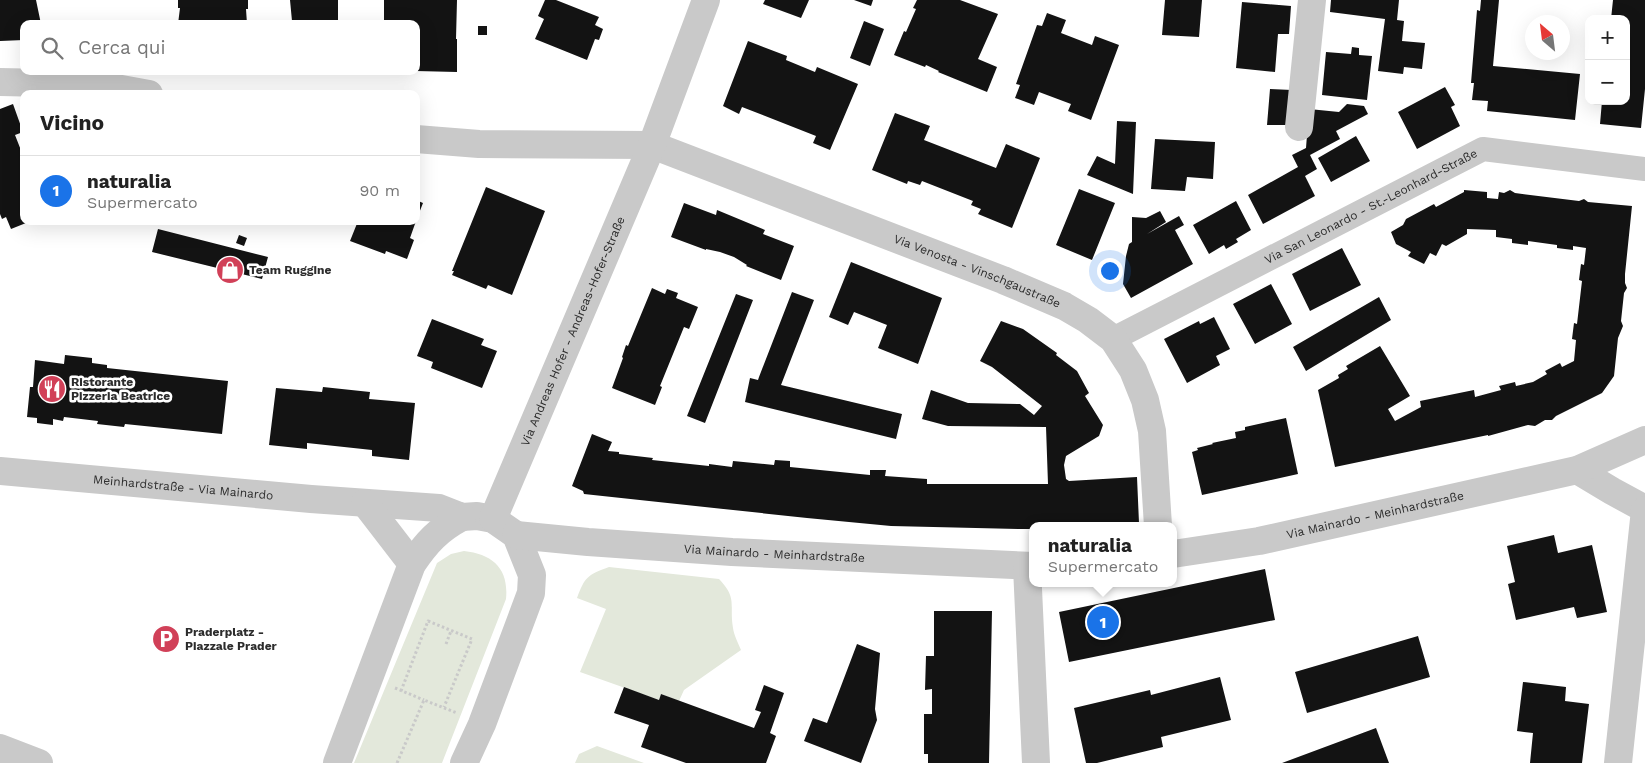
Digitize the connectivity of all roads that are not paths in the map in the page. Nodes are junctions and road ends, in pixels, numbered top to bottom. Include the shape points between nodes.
1 (706, 0) edge
2 (1312, 0) edge
3 (0, 82) edge
4 (127, 90) edge
5 (1299, 127) dead end
6 (420, 139) edge
7 (652, 145) junction
8 (1645, 169) edge
9 (1113, 339) junction
10 (1645, 440) edge
11 (1578, 470) junction
12 (0, 471) edge
13 (365, 503) junction
14 (1645, 510) edge
15 (462, 517) junction
16 (493, 518) junction
17 (1158, 522) edge
18 (516, 535) junction
19 (1177, 553) edge
20 (412, 564) junction
21 (1029, 566) edge
22 (1031, 587) edge
23 (0, 748) edge
24 (39, 763) edge
25 (337, 763) edge
26 (464, 763) edge
27 (1036, 763) edge
28 (1618, 763) edge

1 - 7 street, Via Andreas Hofer - Andreas-Hofer-Straße
2 - 5 street
3 - 4 street via 94,84
6 - 7 street via 479,144
7 - 9 street, Via Venosta - Vinschgaustraße via 1029,290 1088,320
7 - 16 street, Via Andreas Hofer - Andreas-Hofer-Straße
8 - 9 street, Via San Leonardo - St.-Leonhard-Straße via 1483,149
9 - 17 street, Via Venosta - Vinschgaustraße via 1133,370 1145,400 1152,431
10 - 11 street, Via Mainardo - Meinhardstraße
11 - 14 street
11 - 19 street, Via Mainardo - Meinhardstraße via 1259,541
12 - 13 street, Meinhardstraße - Via Mainardo
13 - 15 street via 439,508
13 - 20 street
14 - 28 street
15 - 16 street
15 - 20 street via 432,536
16 - 18 street
18 - 21 street, Via Mainardo - Meinhardstraße via 732,552
18 - 26 street via 532,575 531,593
20 - 25 street
22 - 27 street
23 - 24 street

